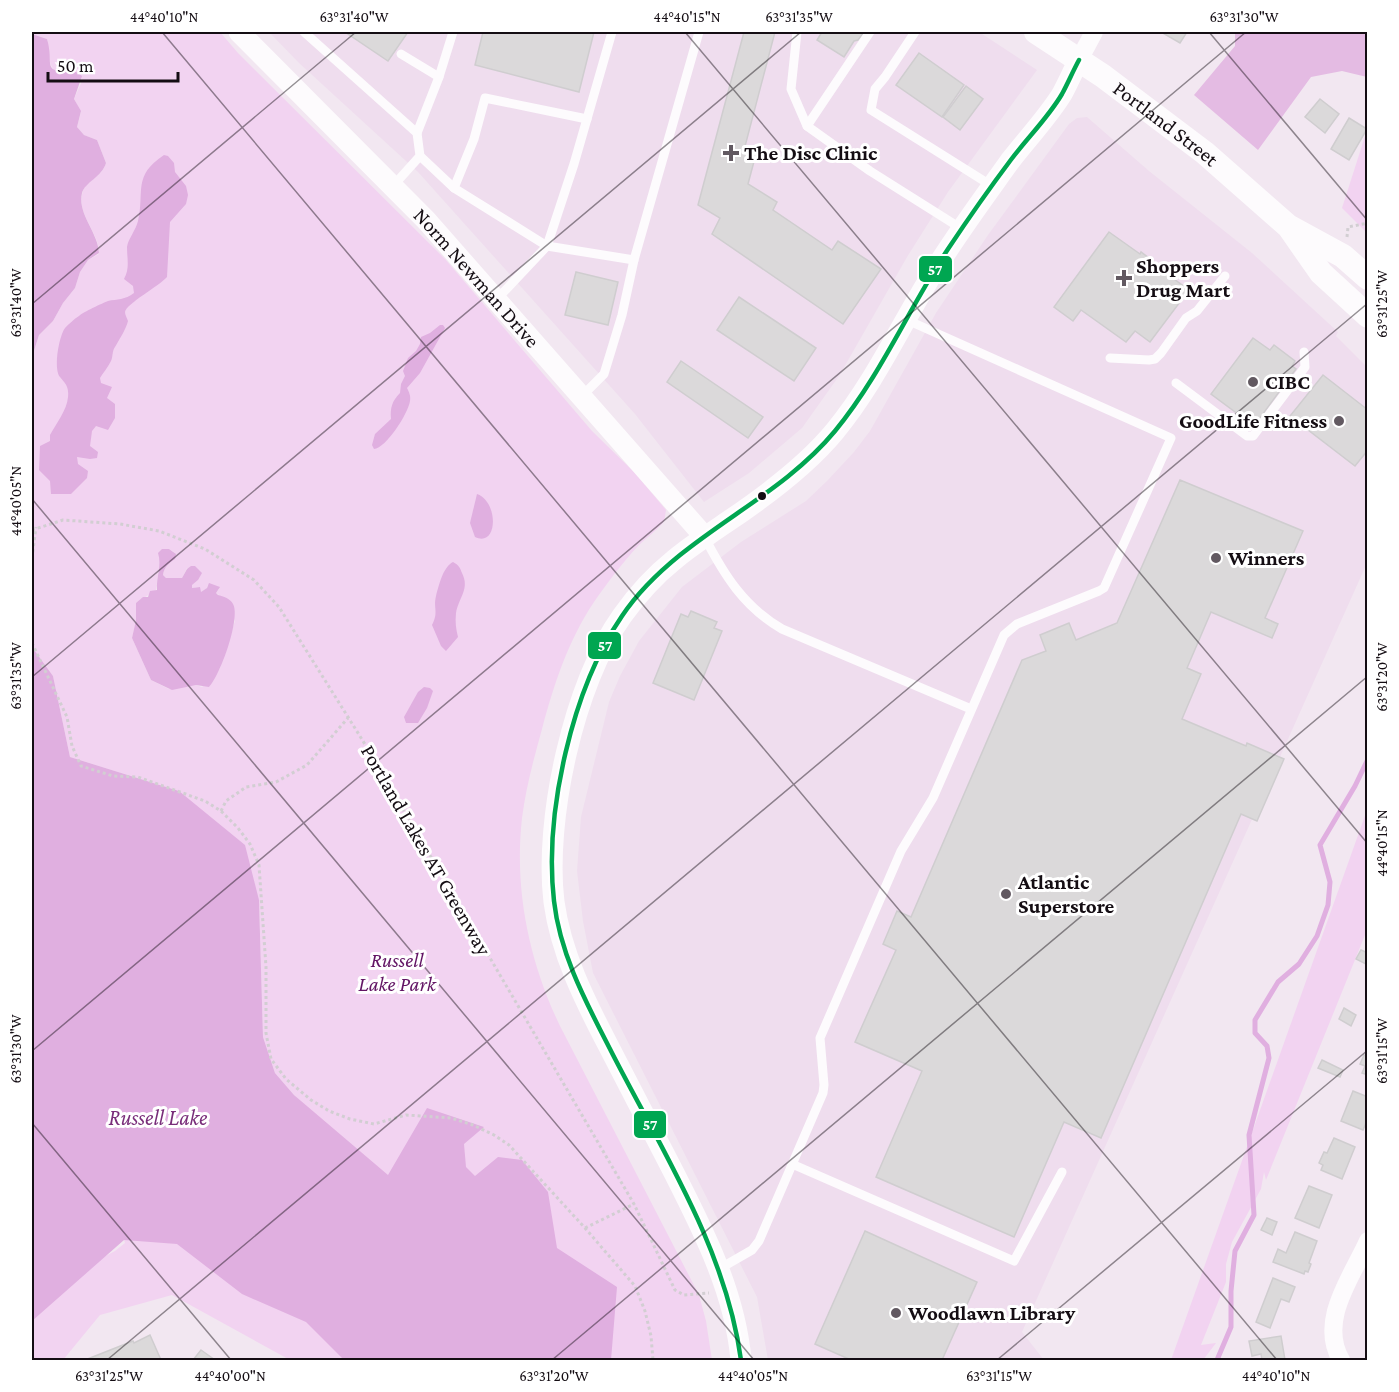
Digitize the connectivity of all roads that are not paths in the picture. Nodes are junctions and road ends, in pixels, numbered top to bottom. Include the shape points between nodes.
1 (239, 32) edge
2 (304, 32) edge
3 (453, 32) edge
4 (612, 32) edge
5 (699, 32) edge
6 (796, 32) edge
7 (870, 32) edge
8 (915, 32) edge
9 (1036, 32) edge
10 (1094, 32) edge
11 (401, 54) dead end
12 (1079, 60) junction
13 (439, 77) junction
14 (587, 119) junction
15 (807, 126) junction
16 (417, 133) junction
17 (420, 156) junction
18 (393, 186) junction
19 (992, 187) junction
20 (454, 189) junction
21 (1288, 226) junction
22 (962, 229) junction
23 (547, 246) junction
24 (634, 260) junction
25 (1225, 276) dead end
26 (1368, 278) edge
27 (497, 299) junction
28 (1368, 316) edge
29 (907, 320) junction
30 (1304, 352) dead end
31 (1110, 358) dead end
32 (1176, 383) dead end
33 (582, 396) junction
34 (704, 536) junction
35 (971, 709) junction
36 (792, 1164) junction
37 (1062, 1172) dead end
38 (1367, 1242) edge
39 (719, 1269) junction
40 (741, 1360) edge
41 (1341, 1360) edge

1 - 18 street, Norm Newman Drive
2 - 16 lane
3 - 13 lane
4 - 14 lane
5 - 24 lane
6 - 15 lane via 791,89
7 - 15 lane
8 - 19 lane via 874,89 871,110
9 - 12 main road, Portland Street
10 - 12 street
11 - 13 lane
12 - 19 street via 1061,95
12 - 21 main road, Portland Street via 1205,153
13 - 16 lane
14 - 20 lane via 485,98
14 - 23 lane
15 - 22 lane
16 - 17 lane
17 - 18 lane
17 - 20 lane
18 - 27 street, Norm Newman Drive
19 - 22 street
20 - 23 lane
21 - 26 main road, Portland Street via 1343,256
21 - 28 main road, Portland Street via 1321,273
22 - 29 street
23 - 24 lane
23 - 27 lane
24 - 33 lane via 604,374
25 - 31 lane via 1155,359
27 - 33 street, Norm Newman Drive
29 - 34 street via 832,434 783,479
29 - 35 lane via 1171,438 1108,583 1099,591 1009,629
30 - 32 lane via 1305,367 1254,436 1247,436
33 - 34 street, Norm Newman Drive
34 - 35 lane via 718,563 763,618
34 - 39 street via 646,585 620,618 589,680 560,780 554,826 554,895 565,951 588,1007
35 - 36 lane via 933,798 901,851 820,1038 823,1093
36 - 37 lane via 1014,1261
36 - 39 lane via 759,1241 752,1250
38 - 41 street via 1335,1312 1335,1351
39 - 40 street via 736,1324

